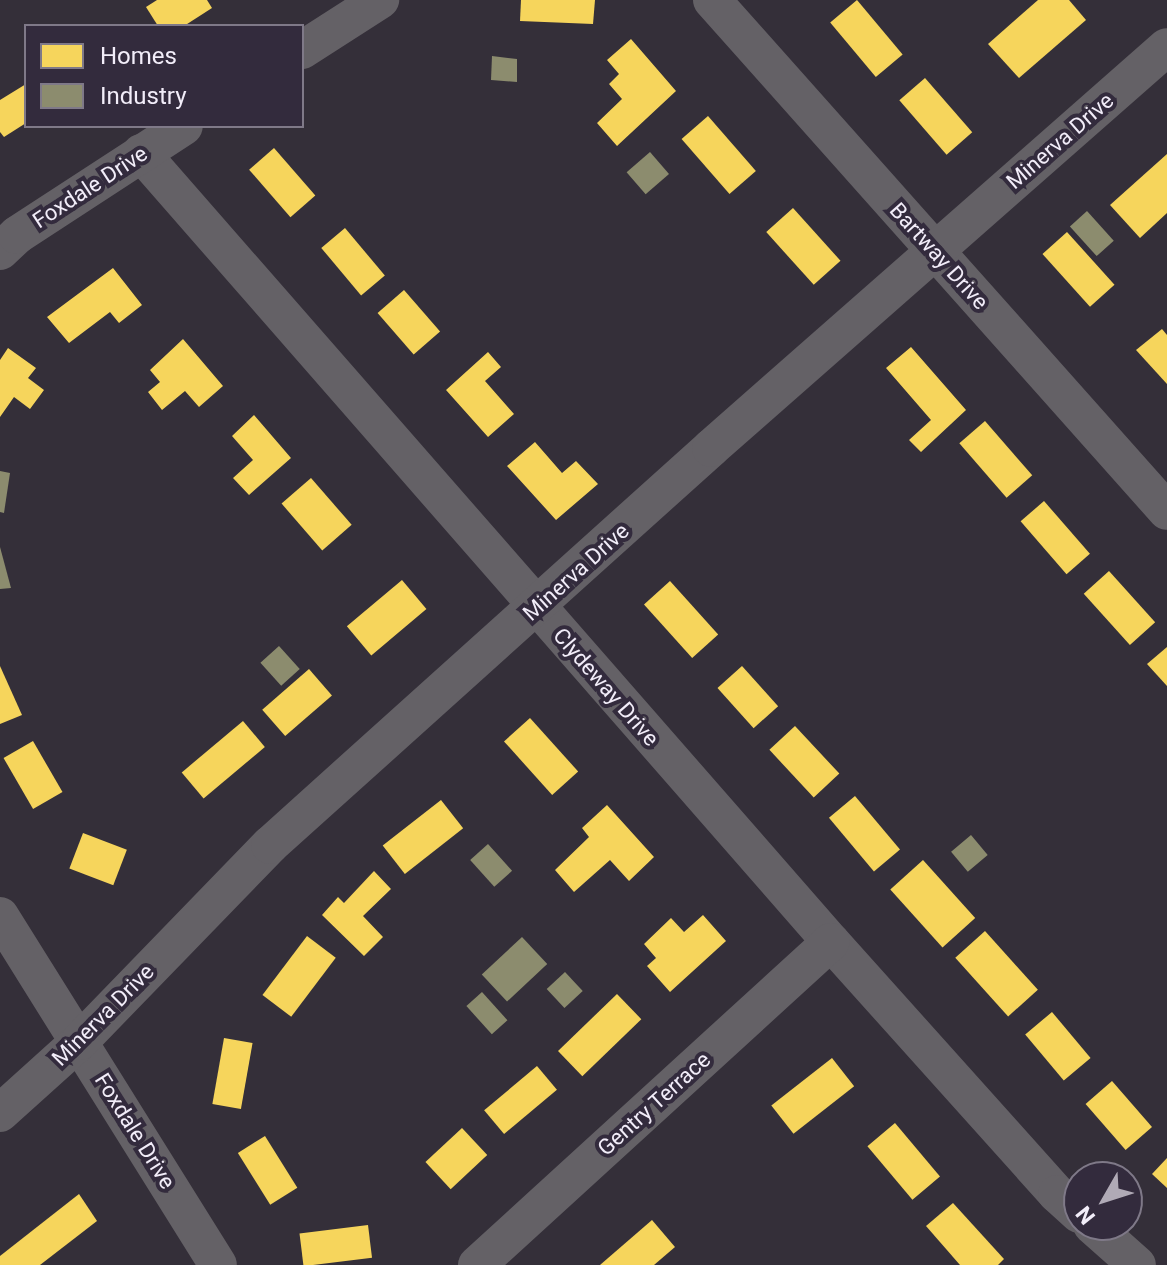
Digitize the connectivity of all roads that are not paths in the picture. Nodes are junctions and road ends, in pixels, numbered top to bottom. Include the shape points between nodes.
1 (380, 0) edge
2 (712, 0) edge
3 (1167, 47) edge
4 (304, 49) edge
5 (181, 128) edge
6 (141, 153) junction
7 (0, 251) edge
8 (934, 252) junction
9 (1167, 511) edge
10 (537, 608) junction
11 (0, 916) edge
12 (831, 942) junction
13 (80, 1041) junction
14 (0, 1113) edge
15 (1063, 1199) edge
16 (1110, 1241) edge
17 (218, 1265) edge
18 (477, 1265) edge
19 (1137, 1265) edge

1 - 4 street
2 - 8 street, Bartway Drive
3 - 8 street, Minerva Drive
5 - 6 street, Foxdale Drive
6 - 7 street, Foxdale Drive
6 - 10 street, Clydeway Drive
8 - 9 street, Bartway Drive
8 - 10 street, Minerva Drive
10 - 12 street, Clydeway Drive
10 - 13 street, Minerva Drive via 270,845
11 - 13 street, Foxdale Drive
12 - 15 street, Clydeway Drive
12 - 18 street, Gentry Terrace
13 - 14 street, Minerva Drive
13 - 17 street, Foxdale Drive
16 - 19 street

